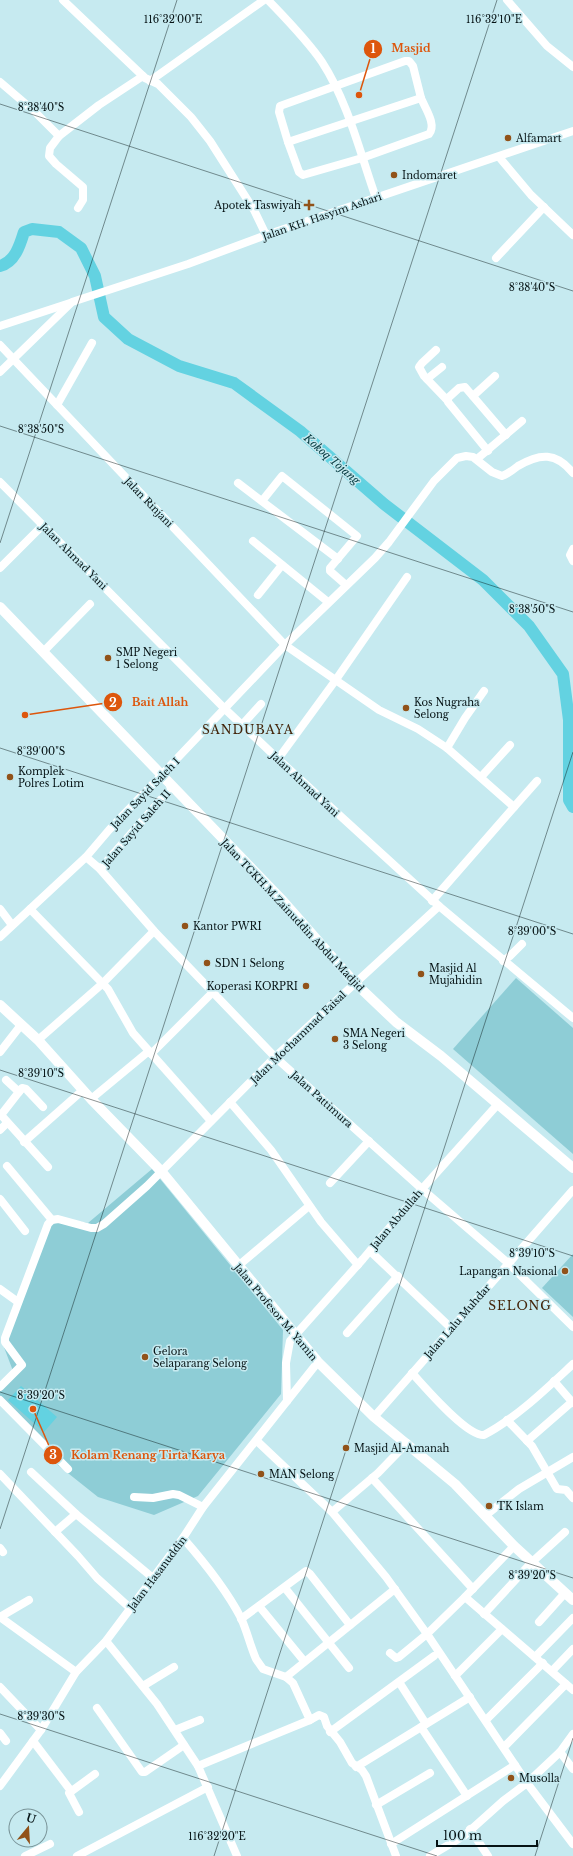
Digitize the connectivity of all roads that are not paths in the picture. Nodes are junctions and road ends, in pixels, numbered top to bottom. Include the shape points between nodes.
1 (63, 0) edge
2 (507, 0) edge
3 (263, 1) edge
4 (573, 67) edge
5 (142, 76) junction
6 (150, 81) junction
7 (0, 82) edge
8 (335, 86) junction
9 (421, 98) junction
10 (349, 121) junction
11 (573, 131) edge
12 (59, 136) junction
13 (288, 142) junction
14 (499, 157) junction
15 (362, 158) junction
16 (376, 198) junction
17 (544, 207) junction
18 (78, 208) dead end
19 (573, 235) edge
20 (266, 236) junction
21 (496, 258) dead end
22 (72, 302) junction
23 (0, 326) edge
24 (92, 343) dead end
25 (0, 345) edge
26 (436, 350) dead end
27 (13, 359) junction
28 (442, 367) dead end
29 (0, 372) edge
30 (495, 376) dead end
31 (427, 379) junction
32 (472, 396) junction
33 (447, 400) junction
34 (57, 405) junction
35 (522, 421) dead end
36 (506, 435) junction
37 (488, 450) junction
38 (477, 459) junction
39 (573, 473) edge
40 (0, 482) edge
41 (238, 483) dead end
42 (262, 501) junction
43 (43, 525) junction
44 (253, 541) dead end
45 (573, 549) edge
46 (338, 560) junction
47 (573, 561) edge
48 (282, 565) junction
49 (0, 568) edge
50 (407, 577) dead end
51 (346, 585) junction
52 (258, 595) dead end
53 (328, 602) junction
54 (90, 604) dead end
55 (1, 611) edge
56 (285, 645) junction
57 (44, 651) junction
58 (335, 680) junction
59 (484, 691) dead end
60 (261, 704) dead end
61 (225, 709) junction
62 (242, 725) junction
63 (510, 745) dead end
64 (447, 748) junction
65 (278, 759) junction
66 (162, 776) junction
67 (481, 777) junction
68 (537, 781) dead end
69 (172, 787) junction
70 (514, 806) junction
71 (86, 857) junction
72 (100, 870) junction
73 (432, 901) junction
74 (439, 906) junction
75 (0, 909) edge
76 (30, 909) junction
77 (12, 925) junction
78 (154, 931) junction
79 (0, 937) edge
80 (522, 944) dead end
81 (503, 961) junction
82 (355, 983) junction
83 (102, 984) junction
84 (212, 992) junction
85 (0, 1005) edge
86 (572, 1016) edge
87 (21, 1025) junction
88 (38, 1040) junction
89 (0, 1052) edge
90 (150, 1052) junction
91 (276, 1057) junction
92 (6, 1080) dead end
93 (83, 1090) junction
94 (19, 1092) junction
95 (91, 1099) junction
96 (230, 1102) junction
97 (498, 1104) junction
98 (43, 1107) dead end
99 (211, 1121) junction
100 (7, 1123) junction
101 (0, 1130) edge
102 (368, 1141) junction
103 (24, 1142) junction
104 (7, 1166) dead end
105 (48, 1167) dead end
106 (573, 1168) edge
107 (160, 1171) junction
108 (330, 1183) dead end
109 (422, 1189) junction
110 (573, 1190) edge
111 (0, 1199) edge
112 (309, 1206) junction
113 (52, 1220) junction
114 (25, 1231) dead end
115 (370, 1251) junction
116 (508, 1263) junction
117 (358, 1265) junction
118 (238, 1266) junction
119 (398, 1276) junction
120 (0, 1289) edge
121 (18, 1302) junction
122 (573, 1327) edge
123 (451, 1328) junction
124 (347, 1333) dead end
125 (295, 1334) junction
126 (318, 1362) junction
127 (573, 1364) edge
128 (412, 1373) junction
129 (554, 1381) junction
130 (0, 1387) edge
131 (0, 1400) edge
132 (287, 1402) junction
133 (573, 1402) edge
134 (374, 1417) junction
135 (507, 1420) junction
136 (257, 1441) junction
137 (527, 1441) junction
138 (407, 1444) junction
139 (573, 1456) edge
140 (68, 1469) dead end
141 (31, 1472) dead end
142 (548, 1472) junction
143 (1, 1477) edge
144 (372, 1478) junction
145 (134, 1496) dead end
146 (573, 1498) edge
147 (203, 1507) junction
148 (332, 1512) junction
149 (76, 1514) junction
150 (486, 1515) junction
151 (55, 1532) junction
152 (565, 1532) dead end
153 (183, 1538) junction
154 (514, 1546) junction
155 (531, 1563) junction
156 (152, 1578) junction
157 (285, 1588) junction
158 (395, 1589) junction
159 (473, 1589) junction
160 (569, 1596) edge
161 (465, 1597) junction
162 (29, 1600) dead end
163 (260, 1606) junction
164 (130, 1608) junction
165 (484, 1614) junction
166 (0, 1617) edge
167 (573, 1618) edge
168 (241, 1619) junction
169 (539, 1622) dead end
170 (350, 1625) junction
171 (502, 1629) junction
172 (427, 1634) junction
173 (106, 1641) junction
174 (329, 1642) junction
175 (573, 1649) edge
176 (390, 1653) dead end
177 (434, 1656) dead end
178 (535, 1657) junction
179 (304, 1662) junction
180 (543, 1663) junction
181 (174, 1667) dead end
182 (349, 1668) dead end
183 (552, 1671) junction
184 (76, 1672) junction
185 (455, 1676) junction
186 (286, 1677) junction
187 (399, 1682) junction
188 (570, 1685) edge
189 (0, 1686) edge
190 (144, 1686) junction
191 (470, 1697) junction
192 (97, 1708) dead end
193 (200, 1720) dead end
194 (310, 1720) junction
195 (486, 1720) junction
196 (424, 1726) junction
197 (41, 1730) junction
198 (175, 1730) junction
199 (330, 1732) junction
200 (0, 1733) edge
201 (573, 1734) edge
202 (6, 1741) dead end
203 (33, 1741) junction
204 (184, 1745) junction
205 (504, 1747) junction
206 (560, 1752) junction
207 (515, 1765) junction
208 (198, 1766) junction
209 (356, 1767) junction
210 (573, 1769) edge
211 (94, 1774) dead end
212 (430, 1774) dead end
213 (527, 1783) junction
214 (0, 1786) edge
215 (208, 1787) junction
216 (71, 1791) junction
217 (467, 1796) junction
218 (376, 1805) junction
219 (79, 1812) dead end
220 (470, 1830) junction
221 (50, 1844) dead end
222 (391, 1844) junction
223 (573, 1844) edge
224 (439, 1854) edge
225 (24, 1856) edge
226 (77, 1856) edge
227 (237, 1856) edge
228 (396, 1856) edge
229 (430, 1856) edge
230 (488, 1856) edge

1 - 5 street
2 - 4 street via 551,50
3 - 6 street
3 - 8 street via 318,57
5 - 6 street
5 - 12 street via 99,104
6 - 20 street via 158,84 210,141 254,210
7 - 12 street
8 - 9 street via 408,61 413,66
8 - 10 street
8 - 13 street via 280,106 278,112
9 - 10 street
9 - 15 street via 432,131
10 - 13 street
10 - 15 street
11 - 14 street, Jalan KH. Hasyim Ashari
12 - 18 street via 50,148 49,156 84,187 83,200
13 - 15 street via 299,172 303,175
14 - 16 street, Jalan KH. Hasyim Ashari
14 - 17 street
15 - 16 street
16 - 20 street, Jalan KH. Hasyim Ashari
17 - 19 street
17 - 21 street
20 - 22 street, Jalan KH. Hasyim Ashari
22 - 23 street, Jalan KH. Hasyim Ashari
22 - 27 street
24 - 34 street
25 - 27 street, Jalan Rinjani
26 - 31 street via 420,365 420,370
27 - 29 street
27 - 34 street, Jalan Rinjani
28 - 31 street
30 - 32 street
31 - 33 street
32 - 33 street via 462,386
32 - 36 street
33 - 37 street
34 - 56 street, Jalan Rinjani
35 - 36 street
36 - 37 street
37 - 38 street
38 - 39 street via 492,472 502,476 535,458 549,456 563,463
38 - 51 street, Jalan Sayid Saleh I via 466,456 457,458 442,472 375,558
40 - 43 street, Jalan Ahmad Yani
41 - 42 street
42 - 46 street
42 - 46 street via 282,476 357,536
43 - 49 street
43 - 61 street, Jalan Ahmad Yani
44 - 48 street
45 - 47 street via 570,555
46 - 51 street via 330,571
48 - 52 street
48 - 53 street
50 - 58 street
51 - 53 street, Jalan Sayid Saleh I
53 - 56 street, Jalan Sayid Saleh I
54 - 57 street
55 - 57 main road, Jalan TGKH.M.Zainuddin Abdul Madjid
56 - 58 street, Jalan Rinjani
56 - 61 street, Jalan Sayid Saleh I
57 - 66 main road, Jalan TGKH.M.Zainuddin Abdul Madjid
58 - 64 street, Jalan Rinjani via 378,710 418,729
58 - 65 street
59 - 64 street
60 - 62 street
61 - 62 street, Jalan Ahmad Yani
61 - 66 street, Jalan Sayid Saleh I
62 - 65 street, Jalan Ahmad Yani
63 - 67 street
64 - 67 street, Jalan Rinjani
65 - 73 street, Jalan Ahmad Yani
66 - 69 main road, Jalan TGKH.M.Zainuddin Abdul Madjid
66 - 71 street, Jalan Sayid Saleh I
67 - 70 street, Jalan Rinjani
68 - 70 street
69 - 72 street, Jalan Sayid Saleh II
69 - 82 main road, Jalan TGKH.M.Zainuddin Abdul Madjid via 283,901
70 - 73 street
71 - 72 street, Jalan Pattimura
71 - 76 street, Jalan Sayid Saleh I
72 - 78 street, Jalan Pattimura
73 - 74 street, Jalan Ahmad Yani
74 - 81 street, Jalan Ahmad Yani
74 - 82 street, Jalan Mochammad Faisal
75 - 77 street
76 - 77 street, Jalan Sayid Saleh I
76 - 83 street
77 - 79 street, Jalan Sayid Saleh I
78 - 83 street
78 - 84 street, Jalan Pattimura
80 - 81 street
81 - 86 street, Jalan Ahmad Yani
82 - 91 street, Jalan Mochammad Faisal
82 - 97 main road, Jalan TGKH.M.Zainuddin Abdul Madjid via 396,1022
83 - 88 street
83 - 90 street via 112,995 133,1033
84 - 90 street
84 - 91 street, Jalan Pattimura
85 - 87 main road, Jalan Profesor M. Yamin
87 - 88 main road, Jalan Profesor M. Yamin
87 - 89 street
88 - 93 main road, Jalan Profesor M. Yamin
90 - 95 street
90 - 99 street
91 - 96 street, Jalan Mochammad Faisal
91 - 102 street, Jalan Pattimura
92 - 94 street
93 - 95 main road, Jalan Profesor M. Yamin
93 - 103 street
94 - 98 street via 24,1088
94 - 100 street via 1,1113
95 - 107 main road, Jalan Profesor M. Yamin
96 - 99 street, Jalan Mochammad Faisal
96 - 112 street via 271,1150
97 - 106 main road, Jalan TGKH.M.Zainuddin Abdul Madjid
97 - 109 street, Jalan Abdullah
99 - 107 street, Jalan Mochammad Faisal
100 - 101 street
100 - 103 street
102 - 108 street
102 - 109 street, Jalan Pattimura
103 - 105 street
104 - 113 street
107 - 113 street, Jalan Mochammad Faisal via 115,1215 98,1227 91,1228 58,1219
107 - 118 main road, Jalan Profesor M. Yamin
109 - 115 street, Jalan Abdullah
109 - 116 street, Jalan Pattimura
110 - 116 street, Jalan Lalu Muhdar
111 - 114 street
112 - 117 street
112 - 118 street
113 - 121 street via 46,1226
115 - 117 street, Jalan Abdullah
115 - 119 street
116 - 122 street, Jalan Pattimura
116 - 123 street, Jalan Lalu Muhdar
117 - 125 street, Jalan Abdullah
118 - 125 main road, Jalan Profesor M. Yamin
119 - 123 street
119 - 124 street
120 - 121 street
121 - 130 street via 4,1340 22,1365
123 - 128 street, Jalan Lalu Muhdar
125 - 126 main road, Jalan Profesor M. Yamin
125 - 132 street, Jalan Abdullah via 290,1340 287,1352
126 - 132 street, Jalan Hasanuddin
126 - 134 main road, Jalan Profesor M. Yamin
127 - 129 street
128 - 134 street, Jalan Lalu Muhdar
128 - 135 street via 456,1420 478,1435 484,1435
129 - 133 street
129 - 135 street
131 - 140 street
132 - 136 street, Jalan Hasanuddin
133 - 137 street
134 - 138 main road, Jalan Profesor M. Yamin
135 - 137 street
136 - 147 street, Jalan Hasanuddin
136 - 148 street
137 - 142 street
138 - 144 street
138 - 150 main road, Jalan Profesor M. Yamin via 455,1484
139 - 142 street
141 - 149 street
142 - 146 street via 557,1489 566,1490
142 - 150 street via 519,1489
143 - 151 street
144 - 148 street
144 - 159 street
145 - 147 street via 152,1498 173,1494
147 - 153 street, Jalan Hasanuddin
148 - 158 street
149 - 151 street
149 - 156 street
150 - 154 main road, Jalan Profesor M. Yamin
151 - 164 street via 97,1578
152 - 155 street
153 - 156 street, Jalan Hasanuddin
153 - 168 street via 222,1588
154 - 155 main road, Jalan Profesor M. Yamin
154 - 159 street
155 - 160 main road, Jalan Profesor M. Yamin
155 - 165 street
156 - 164 street, Jalan Hasanuddin
157 - 163 street
157 - 170 street via 304,1572 308,1572
157 - 174 street
158 - 170 street
158 - 172 street
159 - 161 street
160 - 169 street
161 - 165 street
161 - 172 street
162 - 166 street
163 - 168 street
163 - 179 street
164 - 173 street, Jalan Hasanuddin
165 - 171 street
166 - 184 street
167 - 178 street
168 - 186 street via 259,1665
170 - 174 street
171 - 178 street
171 - 185 street
172 - 176 street via 399,1657 396,1658
172 - 185 street
173 - 184 street, Jalan Hasanuddin
173 - 190 street
174 - 179 street
174 - 182 street
175 - 183 street
177 - 187 street
178 - 180 street
179 - 186 street
180 - 183 street
180 - 195 street
181 - 190 street
183 - 188 street
184 - 197 street, Jalan Hasanuddin
185 - 191 street
186 - 194 street via 293,1683
187 - 196 street
187 - 199 street
188 - 205 street
189 - 197 street
190 - 198 street
191 - 195 street
191 - 196 street
192 - 204 street via 142,1772
193 - 198 street
194 - 199 street via 322,1716
194 - 208 street
195 - 205 street
196 - 209 street
196 - 217 street
197 - 203 street, Jalan Hasanuddin
198 - 204 street
199 - 209 street via 340,1742 347,1757
200 - 202 street
201 - 206 street
203 - 214 street, Jalan Hasanuddin
203 - 216 street
204 - 208 street
205 - 207 street
206 - 210 street
206 - 213 street
207 - 213 street
207 - 217 street
208 - 215 street
209 - 218 street via 366,1776
211 - 216 street
212 - 218 street
213 - 220 street
213 - 223 street
215 - 226 street
215 - 227 street
216 - 219 street via 69,1794
217 - 222 street
218 - 222 street
220 - 224 street
220 - 230 street
221 - 225 street
222 - 228 street
224 - 229 street

